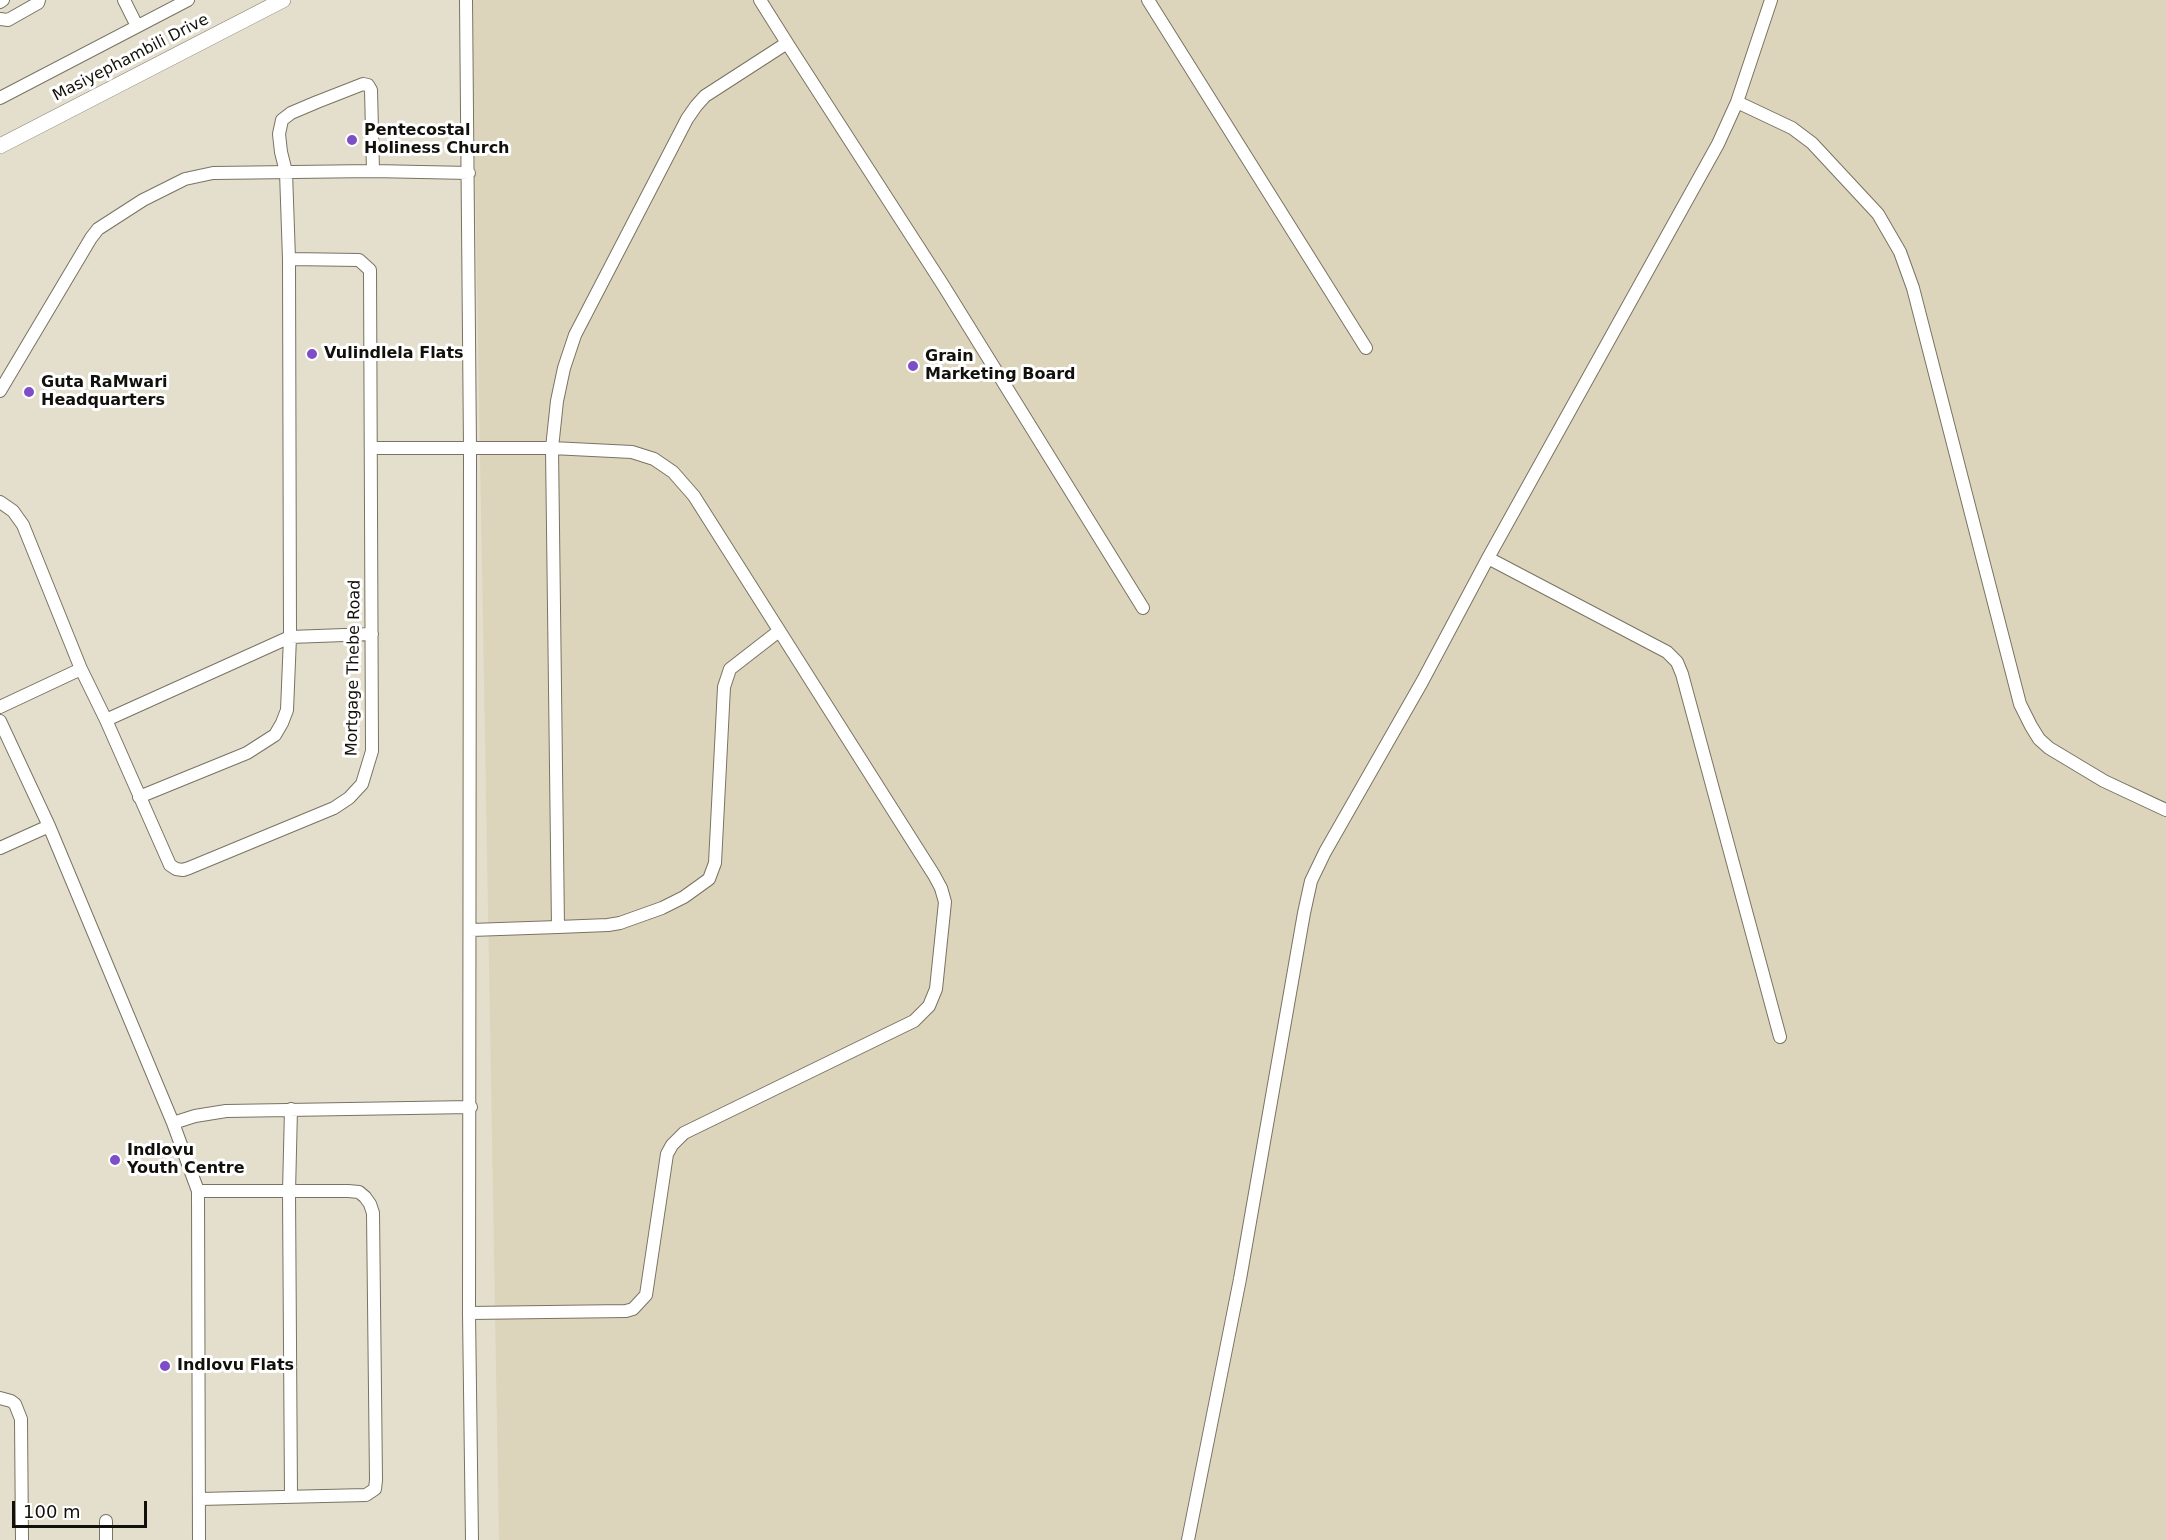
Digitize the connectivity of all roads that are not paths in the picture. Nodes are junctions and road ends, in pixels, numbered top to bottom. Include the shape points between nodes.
1 (39, 0) edge
2 (124, 0) edge
3 (189, 0) edge
4 (466, 0) edge
5 (760, 0) edge
6 (1148, 0) edge
7 (1771, 0) edge
8 (283, 1) edge
9 (0, 19) edge
10 (137, 26) junction
11 (787, 42) junction
12 (0, 98) edge
13 (1737, 102) junction
14 (0, 146) edge
15 (373, 171) junction
16 (286, 172) junction
17 (469, 173) junction
18 (289, 260) junction
19 (1366, 348) dead end
20 (1, 386) edge
21 (371, 448) junction
22 (470, 448) junction
23 (552, 448) junction
24 (0, 502) edge
25 (1488, 558) junction
26 (1143, 608) dead end
27 (779, 631) junction
28 (372, 634) junction
29 (290, 637) junction
30 (81, 669) junction
31 (0, 707) edge
32 (106, 720) junction
33 (0, 722) edge
34 (139, 797) junction
35 (2166, 810) edge
36 (49, 826) junction
37 (0, 848) edge
38 (558, 927) junction
39 (471, 930) junction
40 (1780, 1037) dead end
41 (471, 1107) junction
42 (291, 1108) junction
43 (172, 1123) junction
44 (198, 1191) junction
45 (289, 1192) junction
46 (469, 1313) junction
47 (0, 1398) edge
48 (291, 1496) junction
49 (200, 1499) junction
50 (106, 1521) dead end
51 (22, 1540) edge
52 (106, 1540) edge
53 (199, 1540) edge
54 (472, 1540) edge
55 (1188, 1540) edge

1 - 9 street via 8,20
2 - 10 street
3 - 10 street
4 - 17 street
5 - 11 street
6 - 19 street
7 - 13 street
8 - 14 main road, Masiyephambili Drive
10 - 12 street
11 - 23 street via 705,96 687,119 575,335 557,401
11 - 26 street
13 - 25 street
13 - 35 street via 1792,128 1812,143 1878,214 1900,252 1913,288 2020,704 2031,726 2049,748 2104,781
15 - 16 street
15 - 16 street via 371,90 363,84 282,120 279,134
15 - 17 street
16 - 18 street
16 - 20 street via 198,174 143,200 98,229
17 - 22 street
18 - 21 street, Mortgage Thebe Road via 359,260 370,270
18 - 29 street
21 - 22 street
21 - 28 street, Mortgage Thebe Road
22 - 23 street
22 - 39 street
23 - 27 street via 632,452 654,459 673,472 694,496
23 - 38 street
24 - 30 street, Mortgage Thebe Road via 23,525
25 - 40 street via 1667,652 1677,662
25 - 55 street via 1311,880 1240,1279
27 - 38 street via 730,669 724,687 715,863 709,879 676,901 620,922
27 - 46 street via 941,888 944,913 936,989 929,1006 914,1021 677,1138 667,1154 646,1295 633,1309
28 - 29 street
28 - 34 street, Mortgage Thebe Road via 372,751 362,784 349,798 334,808 183,870 170,865
29 - 32 street
29 - 34 street via 286,710 275,735 247,753
30 - 31 street
30 - 32 street, Mortgage Thebe Road
32 - 34 street, Mortgage Thebe Road
33 - 36 street
36 - 37 street
36 - 43 street
38 - 39 street
39 - 41 street
41 - 42 street
41 - 46 street
42 - 43 street via 210,1112
42 - 45 street
43 - 44 street
44 - 45 street
44 - 49 street
45 - 48 street
45 - 48 street via 359,1192 366,1197 373,1213 376,1480 375,1490 366,1495
46 - 54 street
47 - 51 street via 15,1404 21,1419
48 - 49 street
49 - 53 street
50 - 52 street

